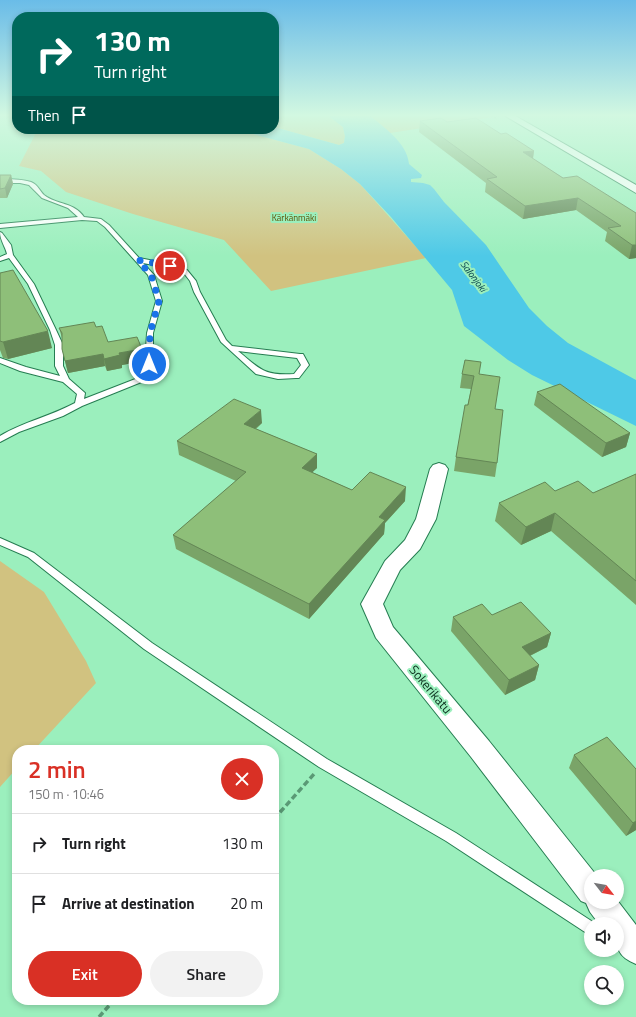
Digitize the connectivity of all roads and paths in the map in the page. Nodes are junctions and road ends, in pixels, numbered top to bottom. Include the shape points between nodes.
1 (587, 161) edge
2 (0, 181) edge
3 (636, 190) edge
4 (82, 218) junction
5 (0, 226) edge
6 (0, 234) edge
7 (10, 254) junction
8 (0, 259) edge
9 (138, 260) junction
10 (230, 348) junction
11 (0, 360) edge
12 (66, 380) junction
13 (79, 404) junction
14 (0, 440) edge
15 (439, 469) dead end
16 (0, 541) edge
17 (323, 763) junction
18 (279, 813) edge
19 (584, 882) edge
20 (605, 909) edge
21 (612, 917) edge
22 (584, 924) edge
23 (624, 933) edge
24 (636, 949) edge
25 (624, 950) edge
26 (636, 958) edge
27 (110, 1005) edge
28 (99, 1017) edge

1 - 3 street
2 - 4 lane via 32,184 44,197 80,212
4 - 5 lane
4 - 9 lane via 99,220
6 - 7 lane via 8,245
7 - 8 lane
7 - 12 lane via 31,284 53,330 59,344 59,366
9 - 10 lane via 185,271 193,281 223,341
9 - 13 lane via 151,275 159,301 150,333 149,364 141,379
10 - 10 lane via 259,372 278,377 296,376 304,365 300,356 285,352
11 - 12 lane
12 - 13 lane via 81,393
13 - 14 lane via 16,430
15 - 19 street, Sokerikatu via 426,520 413,544 392,566 372,604 384,632 480,748
16 - 17 lane via 31,555 148,646
17 - 18 path
17 - 22 lane via 451,837
20 - 21 street
23 - 24 street
25 - 26 lane
27 - 28 path

